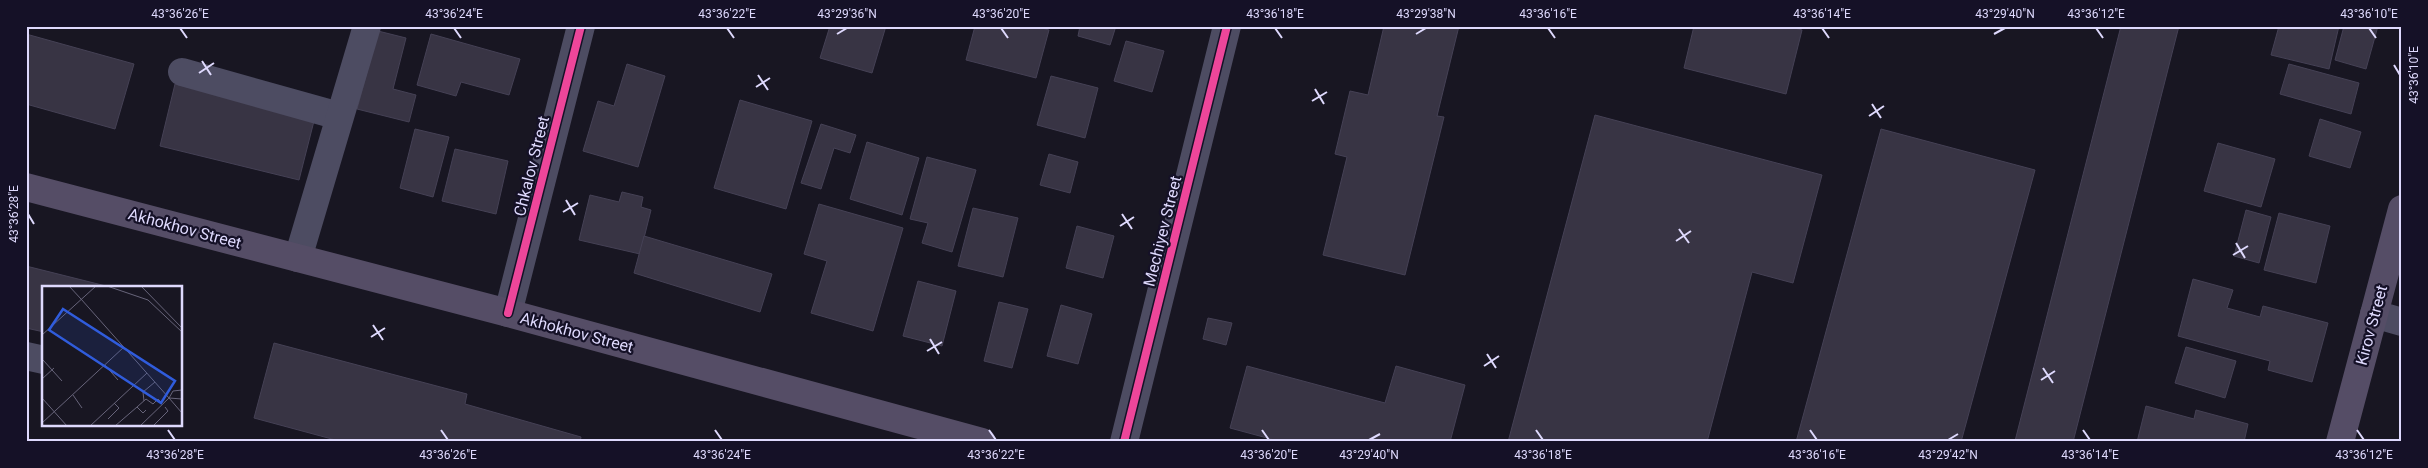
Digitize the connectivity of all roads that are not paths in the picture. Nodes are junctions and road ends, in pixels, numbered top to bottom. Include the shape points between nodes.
1 (368, 26) edge
2 (581, 26) edge
3 (1228, 26) edge
4 (182, 72) dead end
5 (339, 116) junction
6 (26, 186) edge
7 (2402, 209) edge
8 (298, 258) junction
9 (508, 313) junction
10 (2374, 314) junction
11 (2402, 322) edge
12 (26, 356) edge
13 (42, 360) edge
14 (982, 442) edge
15 (1124, 442) edge
16 (2340, 442) edge

1 - 5 street
2 - 9 street, Chkalov Street
3 - 15 street, Mechiyev Street
4 - 5 street
5 - 8 street
6 - 8 main road, Akhokhov Street
7 - 10 main road, Kirov Street
8 - 9 main road, Akhokhov Street
9 - 14 main road, Akhokhov Street
10 - 11 street
10 - 16 main road, Kirov Street
12 - 13 street

